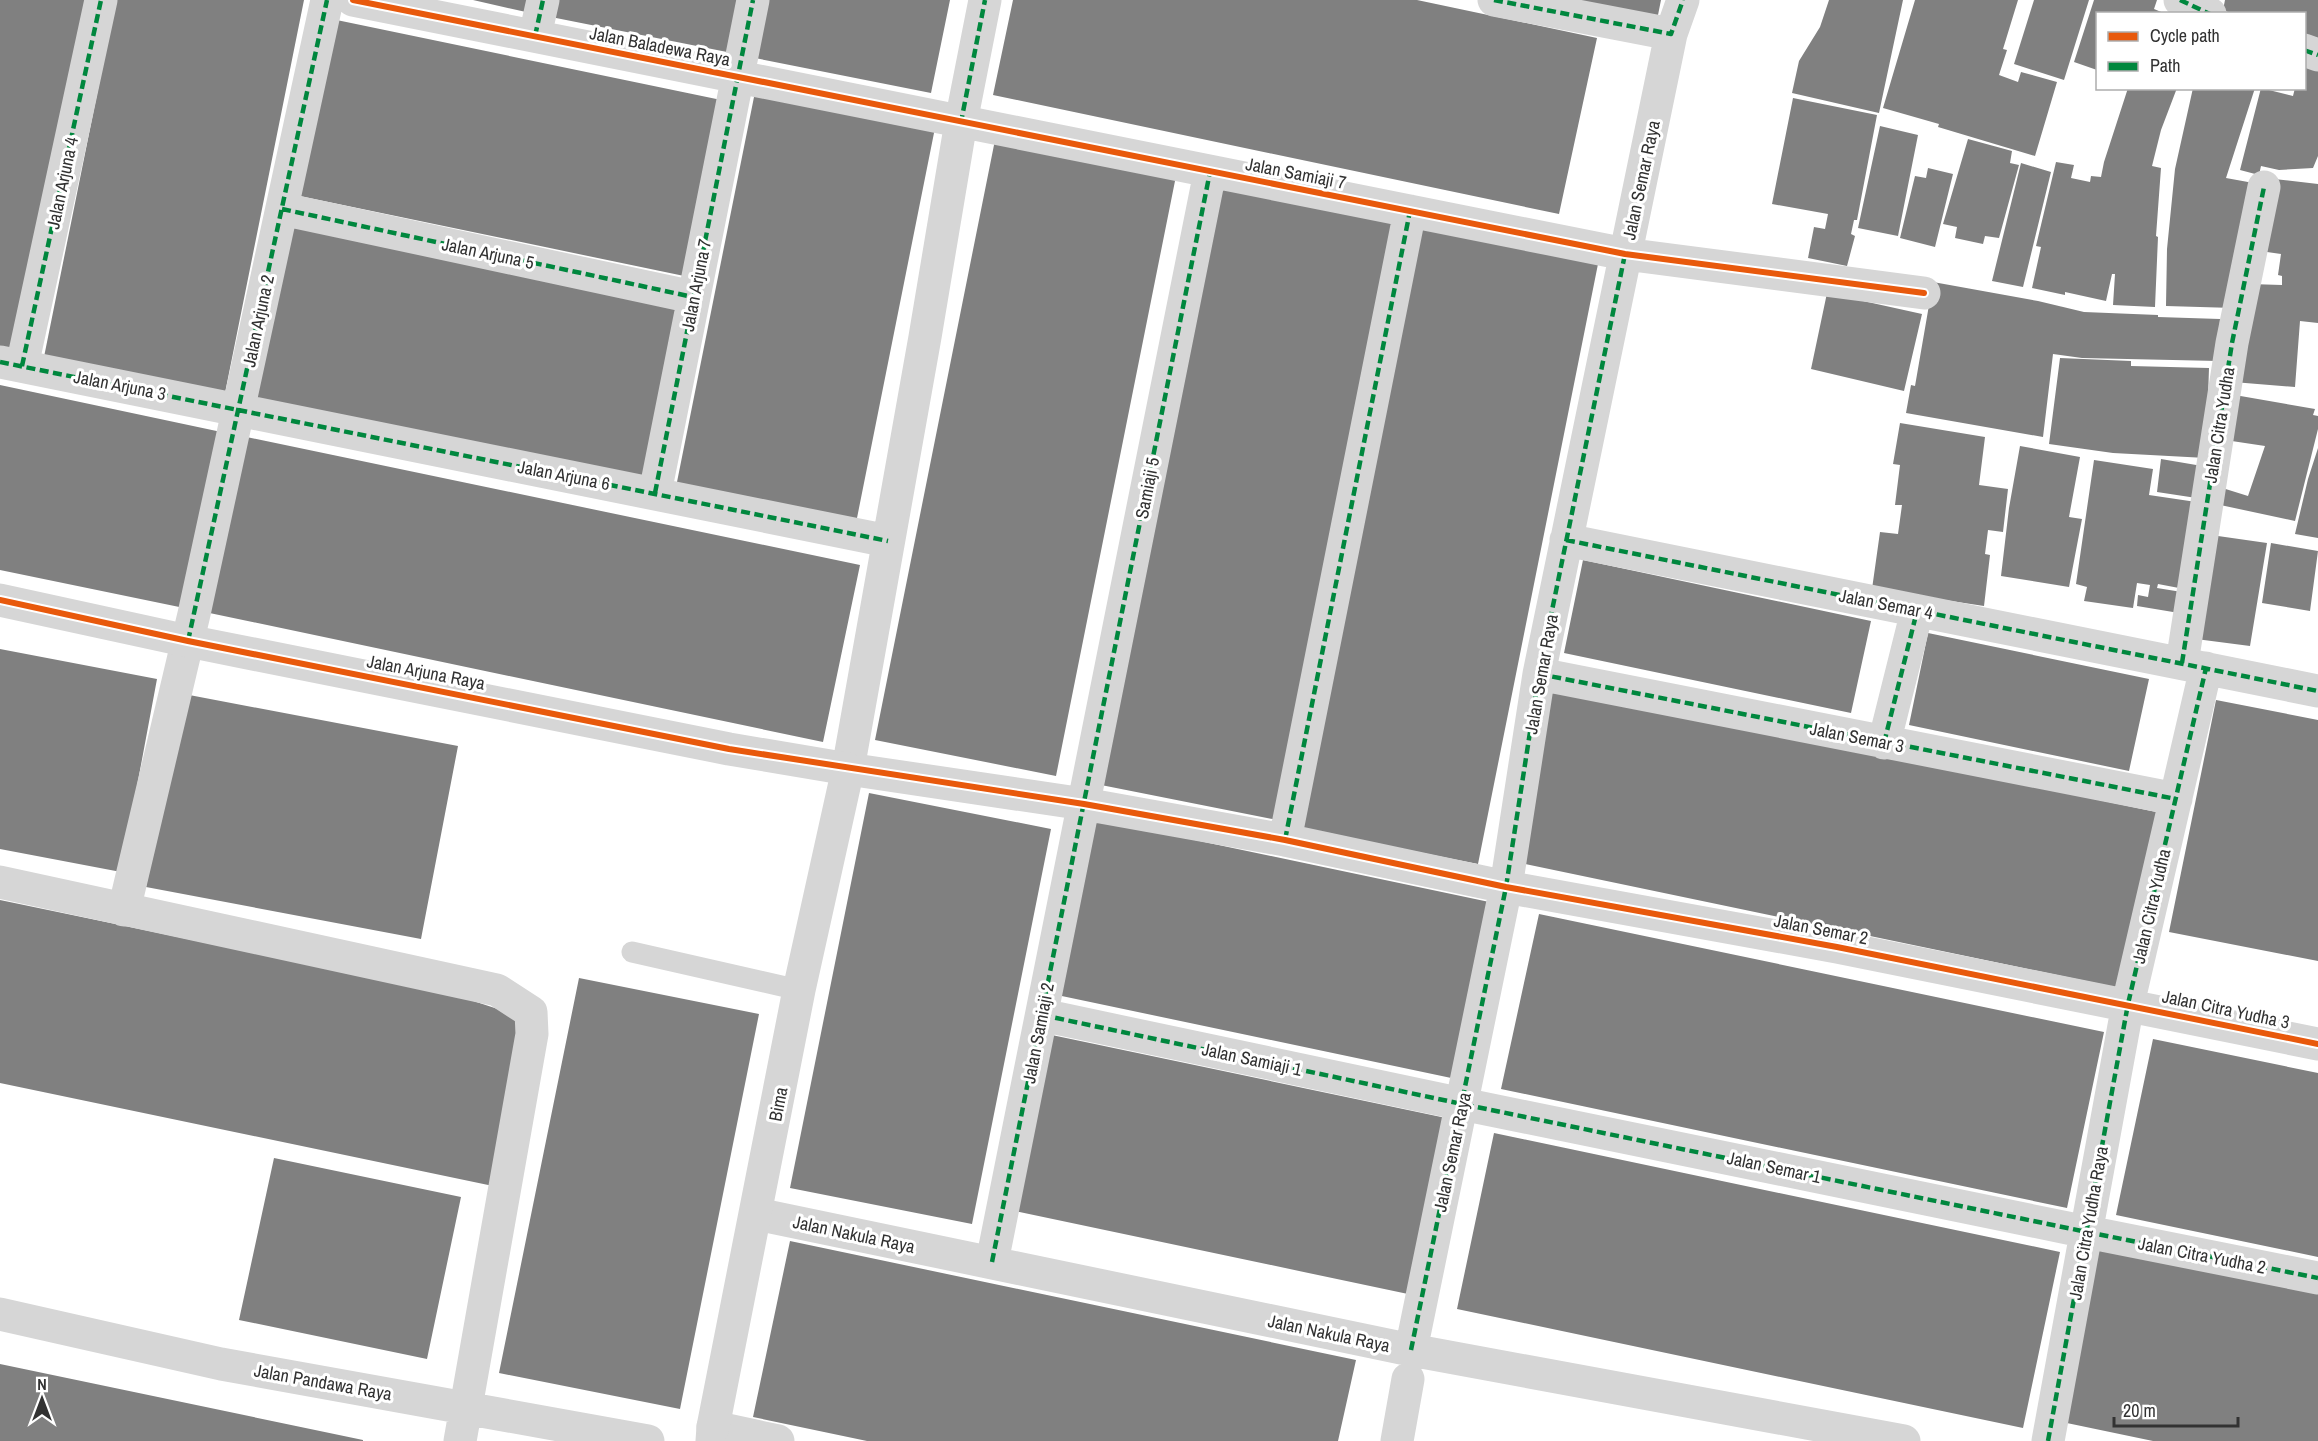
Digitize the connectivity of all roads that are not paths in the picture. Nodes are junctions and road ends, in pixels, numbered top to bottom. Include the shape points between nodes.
1 (101, 0) edge
2 (327, 0) edge
3 (353, 0) edge
4 (543, 0) edge
5 (753, 0) edge
6 (985, 0) edge
7 (1494, 0) edge
8 (1683, 0) edge
9 (2180, 0) edge
10 (2206, 12) edge
11 (1671, 34) junction
12 (535, 36) junction
13 (737, 77) junction
14 (961, 122) junction
15 (1210, 172) junction
16 (2264, 188) dead end
17 (282, 209) junction
18 (1410, 212) junction
19 (1625, 254) junction
20 (1924, 293) dead end
21 (693, 297) junction
22 (11, 364) edge
23 (239, 409) junction
24 (655, 493) junction
25 (1566, 540) junction
26 (888, 541) junction
27 (0, 600) edge
28 (1917, 611) junction
29 (188, 641) junction
30 (2194, 666) junction
31 (1539, 674) junction
32 (2318, 691) edge
33 (1884, 742) junction
34 (848, 769) junction
35 (2176, 799) junction
36 (1084, 804) junction
37 (1285, 840) junction
38 (0, 882) edge
39 (1506, 887) junction
40 (124, 910) junction
41 (632, 952) dead end
42 (799, 990) junction
43 (2128, 1004) junction
44 (1042, 1015) junction
45 (2318, 1044) edge
46 (1462, 1104) junction
47 (757, 1214) junction
48 (2086, 1232) junction
49 (992, 1262) junction
50 (2318, 1278) edge
51 (0, 1314) edge
52 (1409, 1365) junction
53 (466, 1408) junction
54 (712, 1434) edge
55 (460, 1441) edge
56 (648, 1441) edge
57 (778, 1441) edge
58 (1397, 1441) edge
59 (1904, 1441) edge
60 (2048, 1441) edge

1 - 22 street, Jalan Arjuna 4
2 - 17 street, Jalan Arjuna 2
3 - 12 street, Jalan Baladewa Raya
4 - 12 street
5 - 13 street, Jalan Arjuna 7
6 - 14 street, Bima
7 - 11 street
8 - 11 street, Jalan Semar Raya
9 - 10 street
11 - 19 street, Jalan Semar Raya
12 - 13 street, Jalan Baladewa Raya
13 - 14 street, Jalan Baladewa Raya
13 - 21 street, Jalan Arjuna 7
14 - 15 street, Jalan Samiaji 7
14 - 26 street, Bima
15 - 18 street, Jalan Samiaji 7
15 - 36 street, Samiaji 5
16 - 30 street, Jalan Citra Yudha via 2232,343
17 - 21 street, Jalan Arjuna 5
17 - 23 street, Jalan Arjuna 2
18 - 19 street, Jalan Samiaji 7
18 - 37 street
19 - 20 street, Jalan Samiaji 7
19 - 25 street, Jalan Semar Raya
21 - 24 street, Jalan Arjuna 7
22 - 23 street, Jalan Arjuna 3
23 - 24 street, Jalan Arjuna 6
23 - 29 street, Jalan Arjuna 2
24 - 26 street, Jalan Arjuna 6
25 - 28 street, Jalan Semar 4
25 - 31 street, Jalan Semar Raya
26 - 34 street, Bima
27 - 29 street, Jalan Arjuna Raya
28 - 30 street, Jalan Semar 4
28 - 33 street
29 - 34 street, Jalan Arjuna Raya via 729,749
29 - 40 street, Jalan Arjuna 2
30 - 32 street, Jalan Semar 4
30 - 35 street, Jalan Citra Yudha
31 - 33 street, Jalan Semar 3
31 - 39 street, Jalan Semar Raya
33 - 35 street, Jalan Semar 3
34 - 36 street, Jalan Arjuna Raya
34 - 42 street, Bima
35 - 43 street, Jalan Citra Yudha
36 - 37 street, Jalan Semar 2
36 - 44 street, Jalan Samiaji 2
37 - 39 street, Jalan Semar 2
38 - 40 street
39 - 43 street, Jalan Semar 2
39 - 46 street, Jalan Semar Raya
40 - 53 street via 497,990 531,1012 532,1034
41 - 42 lane
42 - 47 street, Bima
43 - 45 street, Jalan Citra Yudha 3
43 - 48 street, Jalan Citra Yudha Raya
44 - 46 street, Jalan Samiaji 1
44 - 49 street, Jalan Samiaji 2
46 - 48 street, Jalan Semar 1
46 - 52 street, Jalan Semar Raya
47 - 49 street, Jalan Nakula Raya
47 - 54 street, Bima
48 - 50 street, Jalan Citra Yudha 2
48 - 60 street, Jalan Citra Yudha Raya
49 - 52 street, Jalan Nakula Raya
51 - 53 street, Jalan Pandawa Raya via 221,1364
52 - 58 street, Jalan Semar Raya
52 - 59 street, Jalan Nakula Raya
53 - 55 street
53 - 56 street, Jalan Pandawa Raya
54 - 57 street

